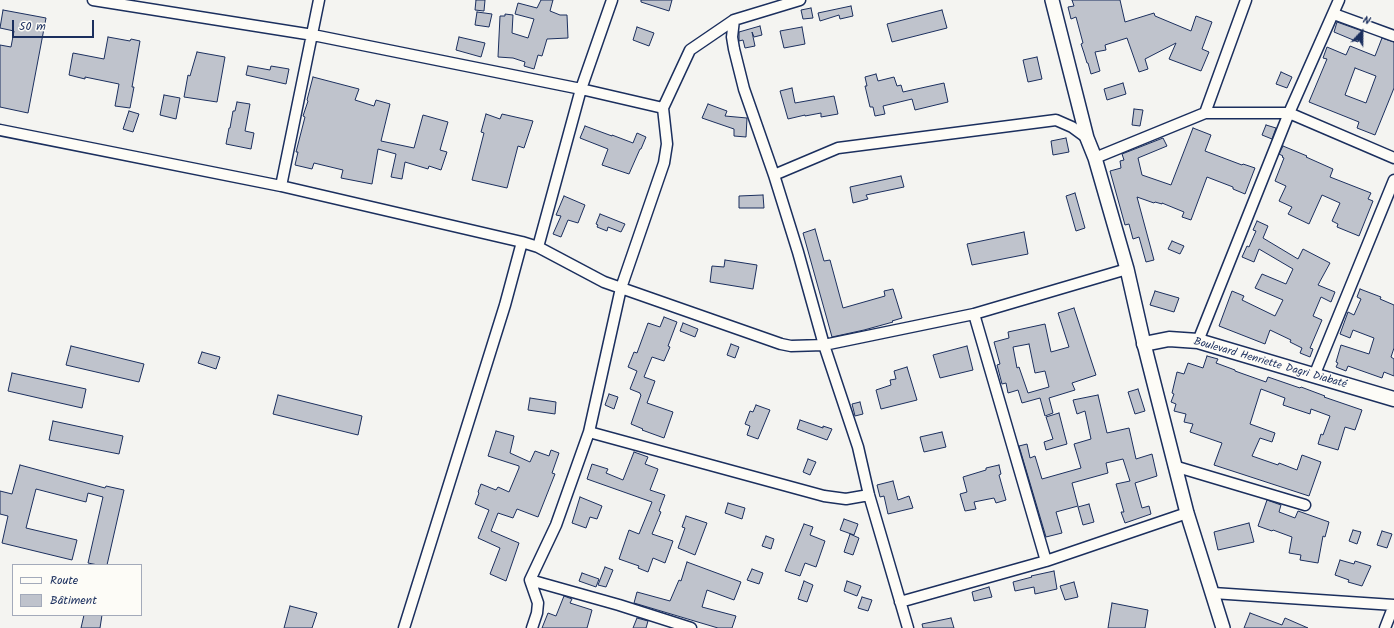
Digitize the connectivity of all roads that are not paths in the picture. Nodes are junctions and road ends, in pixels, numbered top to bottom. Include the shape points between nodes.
1 (93, 0) edge
2 (319, 0) edge
3 (612, 0) edge
4 (800, 0) edge
5 (1052, 0) edge
6 (1246, 0) edge
7 (1339, 0) edge
8 (1334, 14) junction
9 (734, 20) junction
10 (313, 35) junction
11 (1394, 36) edge
12 (581, 89) junction
13 (663, 108) junction
14 (1205, 113) junction
15 (1289, 113) junction
16 (0, 130) edge
17 (1087, 138) junction
18 (1095, 158) junction
19 (1394, 158) edge
20 (774, 175) junction
21 (1394, 180) edge
22 (280, 186) junction
23 (522, 242) junction
24 (538, 247) junction
25 (1127, 269) junction
26 (620, 288) junction
27 (974, 314) junction
28 (1198, 341) junction
29 (1144, 344) junction
30 (824, 345) junction
31 (1314, 376) junction
32 (1394, 399) edge
33 (589, 432) junction
34 (1174, 466) junction
35 (869, 495) junction
36 (1305, 505) dead end
37 (1187, 513) junction
38 (1046, 561) junction
39 (530, 580) junction
40 (1213, 593) junction
41 (900, 602) junction
42 (404, 628) edge
43 (532, 628) edge
44 (691, 628) edge
45 (908, 628) edge
46 (1223, 628) edge
47 (1385, 628) edge

1 - 10 street
2 - 10 street
3 - 12 street
4 - 9 street
5 - 17 street
6 - 14 street
7 - 8 street
8 - 11 street
8 - 15 street
9 - 13 street via 690,50
9 - 20 street via 732,37 744,89
10 - 12 street
10 - 22 street
12 - 13 street
12 - 24 street
13 - 26 street via 667,144 664,163
14 - 15 street
14 - 18 street
15 - 19 street
15 - 28 street
16 - 22 street
17 - 18 street
17 - 20 street via 1056,120 838,148
18 - 25 street
20 - 30 street
21 - 31 street
22 - 23 street
23 - 24 street
23 - 42 street via 505,305
24 - 26 street
25 - 27 street
25 - 29 street
26 - 30 street via 781,344
26 - 33 street
27 - 30 street
27 - 38 street
28 - 29 main road, Boulevard Henriette Dagri Diabaté via 1169,340
28 - 31 main road, Boulevard Henriette Dagri Diabaté
29 - 34 street
30 - 35 street via 858,448
31 - 32 main road, Boulevard Henriette Dagri Diabaté
33 - 35 street via 824,496 846,499
33 - 39 street via 556,525
34 - 36 street
34 - 37 street
35 - 41 street
37 - 38 street
37 - 40 street
38 - 41 street
39 - 43 street via 538,603
39 - 44 street
40 - 46 street
40 - 47 street via 1394,605
41 - 45 street

